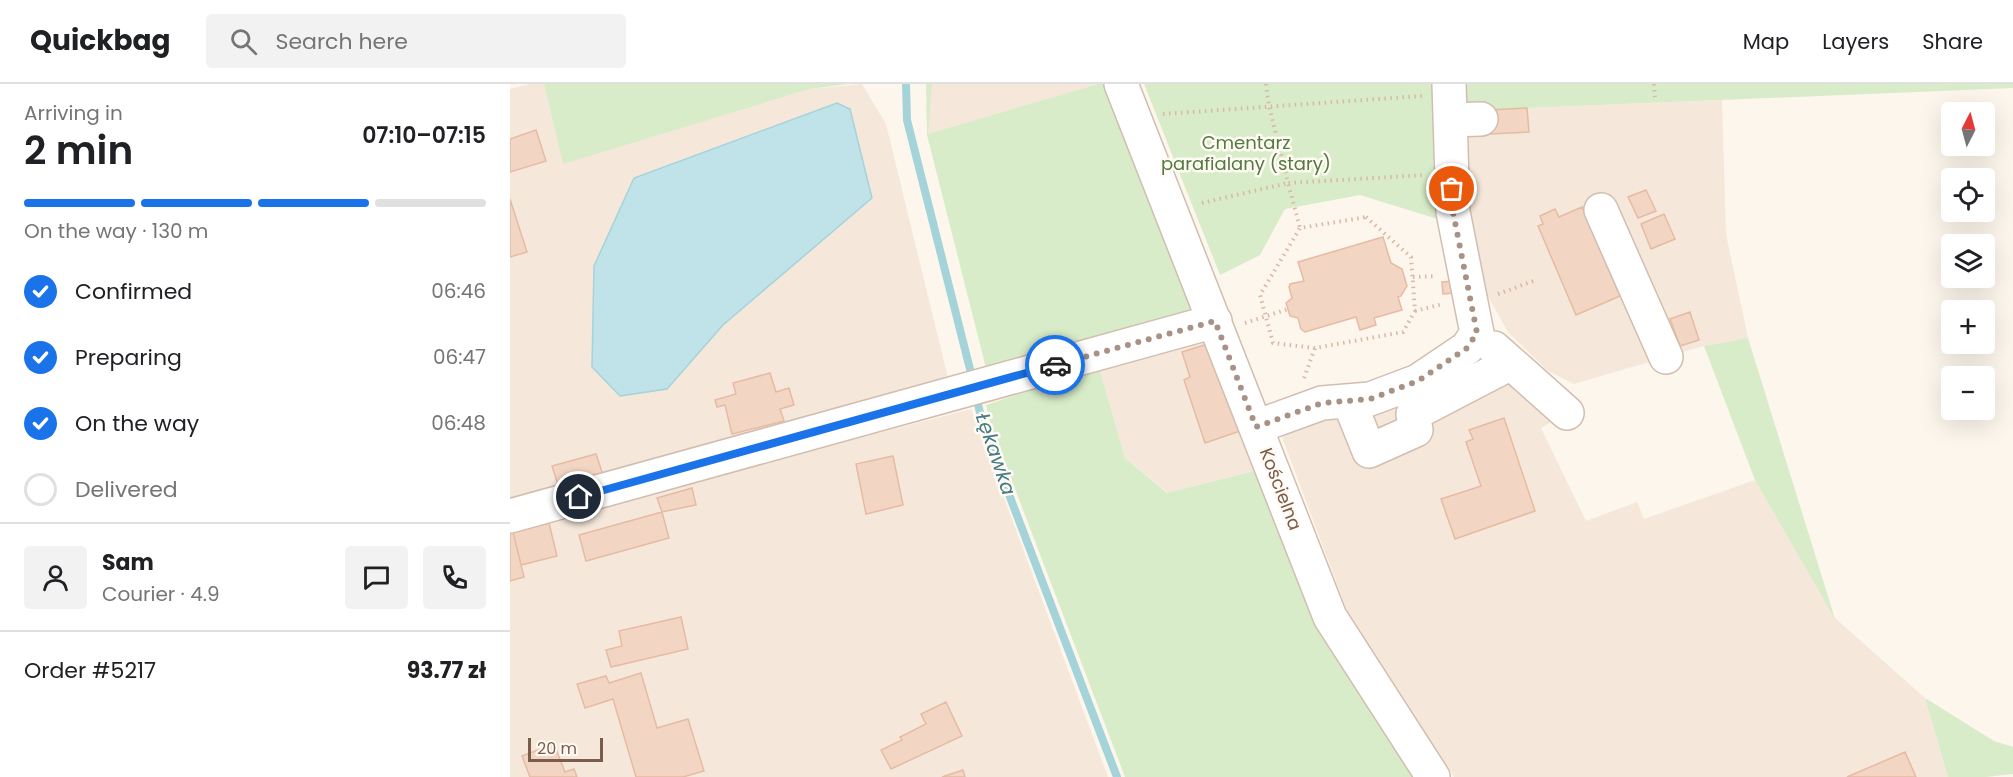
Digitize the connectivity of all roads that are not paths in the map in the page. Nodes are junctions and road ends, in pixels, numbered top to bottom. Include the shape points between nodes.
1 (1121, 84) edge
2 (1438, 90) edge
3 (1601, 210) dead end
4 (1466, 313) junction
5 (1228, 322) junction
6 (1666, 357) dead end
7 (1511, 363) junction
8 (1349, 401) junction
9 (1567, 413) dead end
10 (1256, 427) junction
11 (510, 516) edge
12 (1433, 777) edge

1 - 5 street, Kościelna
2 - 4 street via 1466,119 1453,212
3 - 6 street
4 - 7 street
4 - 8 street via 1467,348 1418,381 1370,399
5 - 10 street, Kościelna
5 - 11 street via 1094,354
7 - 8 street via 1413,414 1416,430 1369,451
7 - 9 street
8 - 10 street via 1322,403
10 - 12 street, Kościelna via 1330,617

